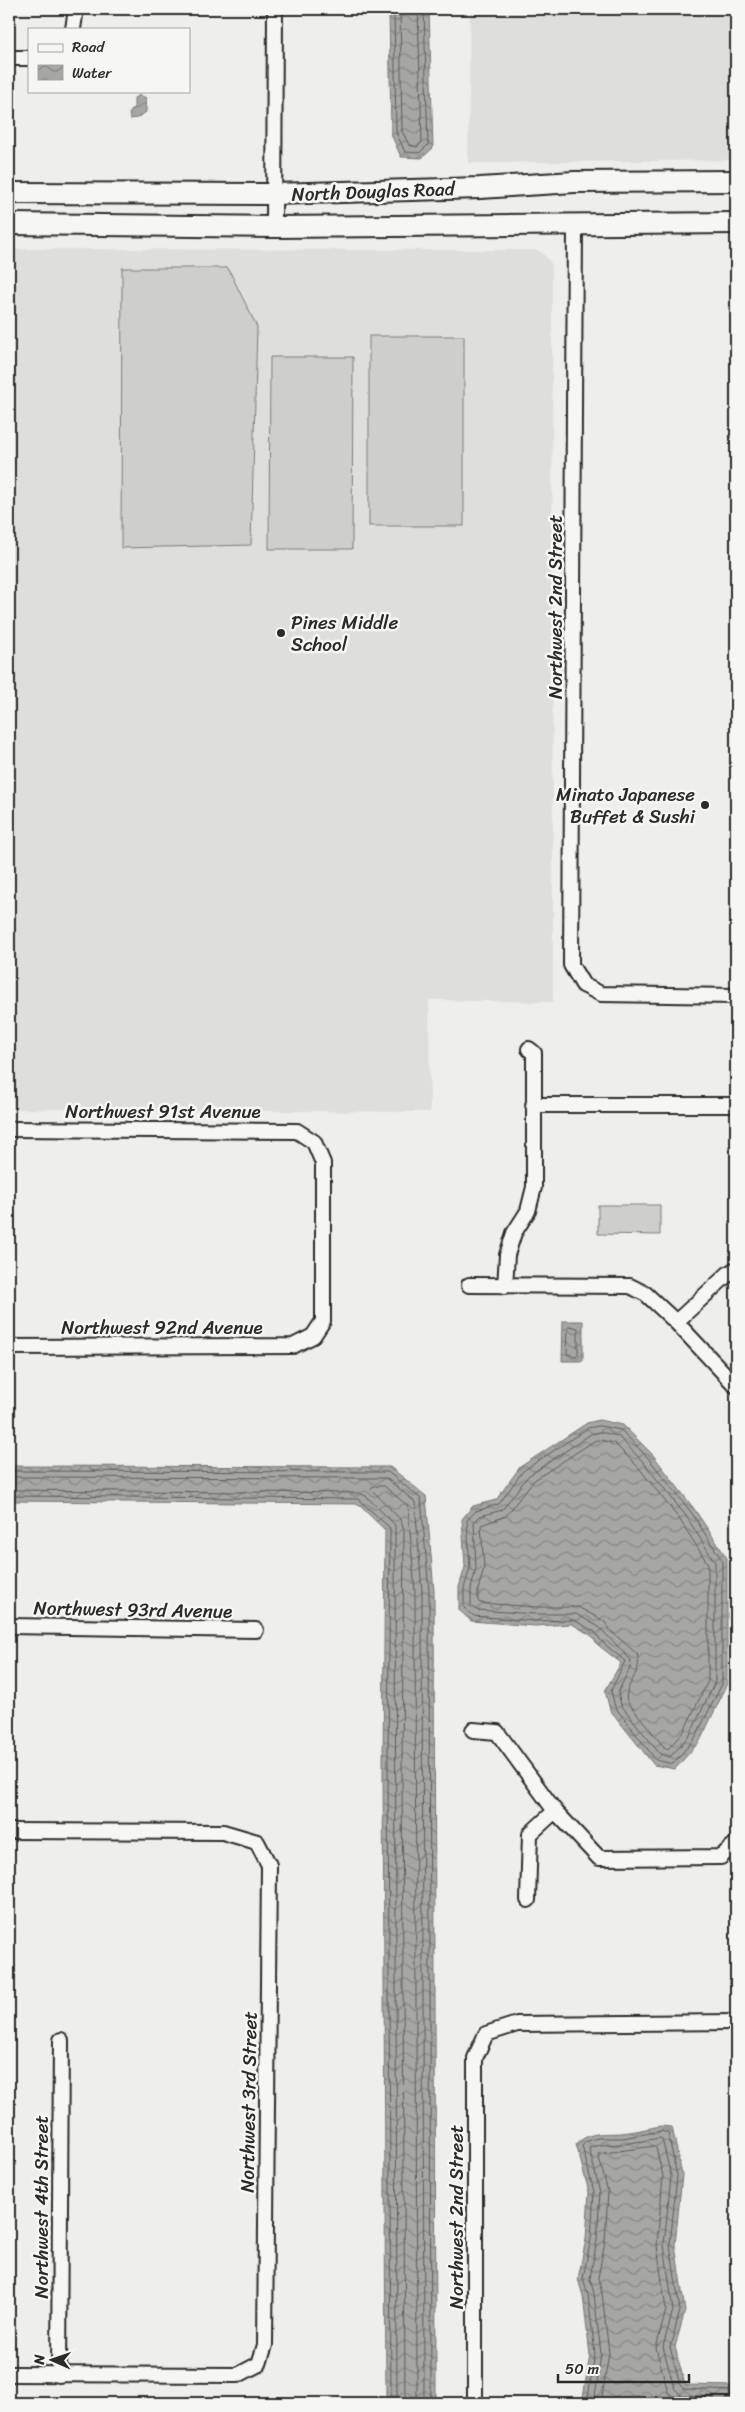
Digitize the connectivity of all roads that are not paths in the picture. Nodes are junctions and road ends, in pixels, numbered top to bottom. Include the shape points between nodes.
1 (76, 9) edge
2 (275, 9) edge
3 (73, 28) edge
4 (9, 58) edge
5 (28, 58) edge
6 (736, 181) edge
7 (9, 193) edge
8 (274, 194) junction
9 (9, 224) edge
10 (736, 224) edge
11 (575, 225) junction
12 (274, 227) junction
13 (736, 996) edge
14 (529, 1048) dead end
15 (533, 1105) junction
16 (736, 1105) edge
17 (9, 1129) edge
18 (736, 1269) edge
19 (469, 1285) dead end
20 (505, 1286) junction
21 (676, 1322) junction
22 (313, 1336) joint
23 (9, 1347) edge
24 (736, 1386) edge
25 (9, 1626) edge
26 (256, 1630) dead end
27 (473, 1730) dead end
28 (555, 1811) junction
29 (9, 1831) edge
30 (736, 1843) edge
31 (528, 1900) dead end
32 (736, 2022) edge
33 (61, 2040) dead end
34 (9, 2374) edge
35 (59, 2375) junction
36 (475, 2403) edge

1 - 3 street
2 - 8 street
4 - 5 street
6 - 8 main road, North Douglas Road via 574,182
7 - 8 main road, North Douglas Road
8 - 12 street
9 - 12 main road, North Douglas Road
10 - 11 main road, North Douglas Road
11 - 12 main road, North Douglas Road
11 - 13 street, Northwest 2nd Street via 571,965 583,985 601,994
14 - 15 street via 534,1053
15 - 16 street
15 - 20 street via 534,1187 528,1211 514,1233 507,1255
17 - 22 street, Northwest 91st Avenue via 297,1131 314,1142 324,1163 323,1321
18 - 21 street
19 - 20 street
20 - 21 street via 630,1286 646,1294
21 - 24 street
22 - 23 street, Northwest 92nd Avenue via 293,1346
25 - 26 street, Northwest 93rd Avenue
27 - 28 street via 497,1732
28 - 30 street via 599,1858 721,1857
28 - 31 street via 530,1834
29 - 35 street, Northwest 3rd Street via 223,1832 257,1842 269,1864 265,2345 259,2364 238,2375
32 - 36 street, Northwest 2nd Street via 517,2024 486,2034 475,2058
33 - 35 street, Northwest 4th Street
34 - 35 street

